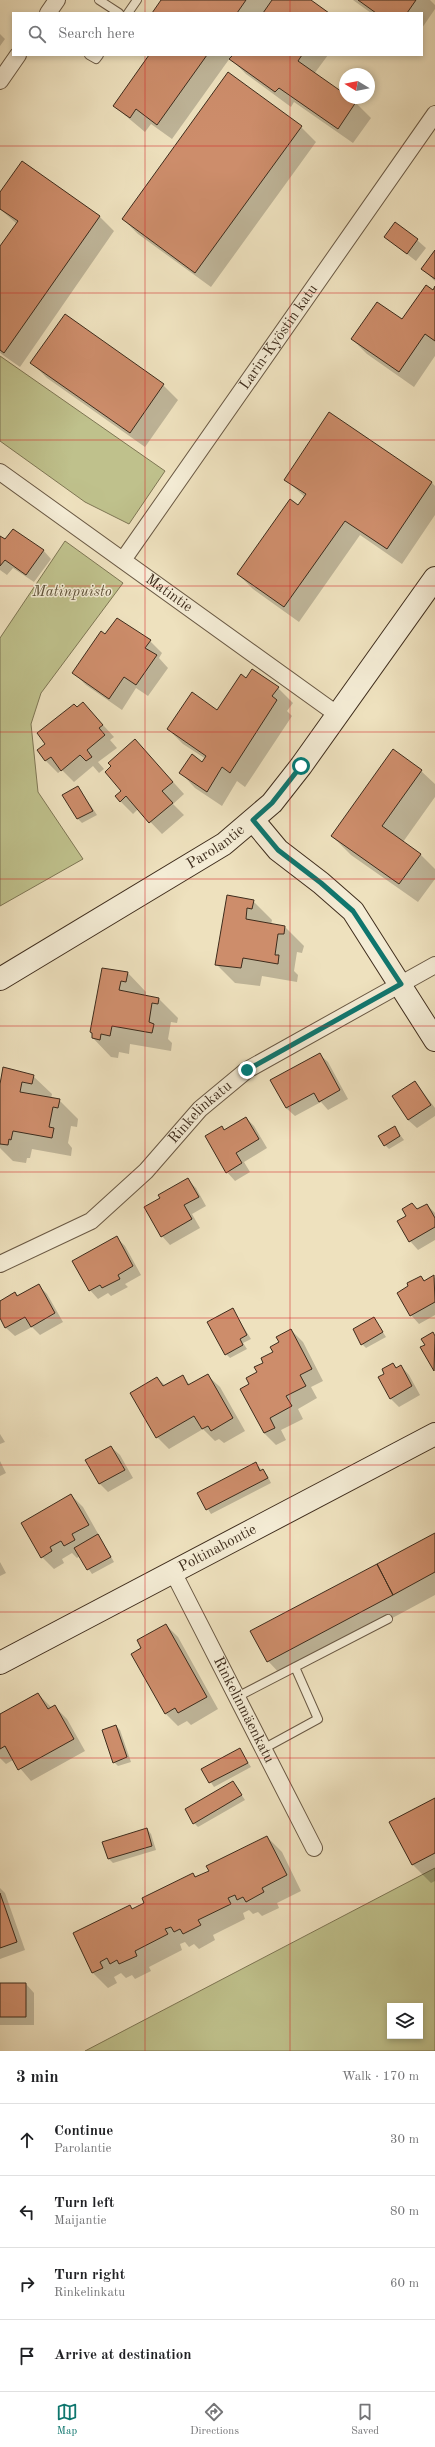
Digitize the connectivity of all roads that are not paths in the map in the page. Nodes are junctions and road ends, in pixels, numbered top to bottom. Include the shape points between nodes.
1 (58, 0) edge
2 (99, 0) edge
3 (137, 0) edge
4 (49, 12) edge
5 (117, 12) edge
6 (129, 12) edge
7 (17, 56) edge
8 (0, 80) edge
9 (435, 114) edge
10 (0, 472) edge
11 (123, 560) junction
12 (435, 578) edge
13 (338, 715) junction
14 (253, 820) junction
15 (435, 965) edge
16 (0, 979) edge
17 (401, 984) junction
18 (435, 1040) edge
19 (0, 1264) edge
20 (435, 1434) edge
21 (173, 1572) junction
22 (388, 1619) dead end
23 (0, 1663) edge
24 (295, 1667) junction
25 (237, 1697) junction
26 (263, 1749) junction
27 (314, 1848) dead end

1 - 4 street
2 - 5 lane
3 - 6 lane
7 - 8 street
9 - 11 street, Larin-Kyöstin katu
10 - 11 street, Matintie
11 - 13 street, Matintie
12 - 13 main road, Parolantie
13 - 14 main road, Parolantie via 272,803
14 - 16 main road, Parolantie via 224,844
14 - 17 main road via 278,850 353,911
15 - 17 street, Rinkelinkatu
17 - 18 main road
17 - 19 street, Rinkelinkatu via 247,1070 200,1109 146,1171 91,1220
20 - 21 main road, Poltinahontie
21 - 23 main road, Poltinahontie
21 - 25 street, Rinkelinmäenkatu
22 - 24 lane
24 - 25 lane
24 - 26 lane via 318,1719
25 - 26 street, Rinkelinmäenkatu
26 - 27 street, Rinkelinmäenkatu

